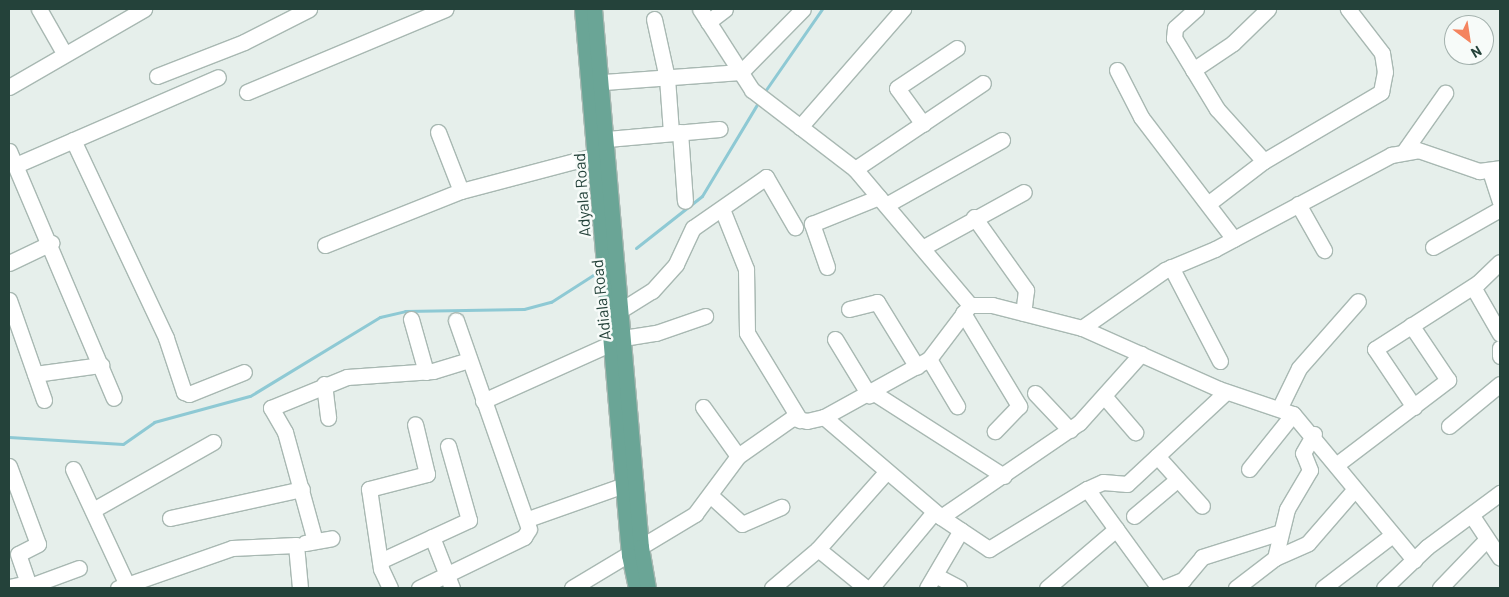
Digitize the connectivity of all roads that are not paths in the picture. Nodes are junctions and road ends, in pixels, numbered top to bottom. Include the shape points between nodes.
1 (39, 9) edge
2 (144, 9) edge
3 (309, 9) edge
4 (445, 9) edge
5 (582, 9) edge
6 (594, 9) edge
7 (700, 9) edge
8 (725, 9) edge
9 (803, 9) edge
10 (903, 9) edge
11 (1196, 9) edge
12 (1268, 9) edge
13 (1348, 9) edge
14 (654, 19) dead end
15 (708, 22) junction
16 (957, 48) dead end
17 (64, 52) junction
18 (1117, 70) dead end
19 (1193, 70) junction
20 (741, 72) junction
21 (157, 76) dead end
22 (218, 77) dead end
23 (667, 78) junction
24 (597, 83) junction
25 (983, 83) dead end
26 (9, 87) edge
27 (247, 92) dead end
28 (1445, 93) dead end
29 (923, 124) junction
30 (800, 127) junction
31 (720, 129) dead end
32 (438, 132) dead end
33 (675, 132) junction
34 (602, 138) junction
35 (73, 140) junction
36 (1002, 140) dead end
37 (1405, 150) junction
38 (9, 151) edge
39 (597, 155) junction
40 (1264, 162) junction
41 (16, 165) junction
42 (855, 169) junction
43 (1495, 169) edge
44 (461, 191) junction
45 (1024, 192) dead end
46 (685, 201) dead end
47 (882, 201) junction
48 (1500, 201) edge
49 (1209, 203) junction
50 (1298, 204) junction
51 (722, 209) junction
52 (1500, 209) edge
53 (974, 217) junction
54 (795, 226) dead end
55 (1234, 239) junction
56 (51, 243) junction
57 (326, 245) dead end
58 (1434, 247) dead end
59 (922, 248) junction
60 (1324, 250) dead end
61 (1500, 262) edge
62 (9, 263) edge
63 (827, 267) dead end
64 (1171, 267) junction
65 (1473, 287) junction
66 (9, 300) edge
67 (1358, 301) dead end
68 (849, 309) dead end
69 (967, 309) junction
70 (621, 310) junction
71 (1023, 313) junction
72 (705, 316) dead end
73 (411, 319) dead end
74 (456, 320) dead end
75 (1411, 325) junction
76 (1082, 328) junction
77 (1500, 334) edge
78 (835, 339) dead end
79 (617, 341) junction
80 (1500, 348) edge
81 (1141, 354) junction
82 (1500, 356) edge
83 (469, 360) junction
84 (1220, 361) dead end
85 (923, 363) junction
86 (101, 365) junction
87 (244, 372) dead end
88 (426, 372) junction
89 (35, 374) junction
90 (324, 384) junction
91 (1500, 384) edge
92 (1226, 392) junction
93 (1035, 393) dead end
94 (872, 394) junction
95 (1104, 396) junction
96 (114, 398) dead end
97 (44, 400) dead end
98 (483, 401) junction
99 (957, 406) dead end
100 (703, 407) dead end
101 (1414, 407) junction
102 (1287, 411) junction
103 (824, 417) junction
104 (328, 418) dead end
105 (800, 420) junction
106 (415, 424) dead end
107 (1449, 426) dead end
108 (1070, 430) junction
109 (995, 431) dead end
110 (1135, 432) dead end
111 (1314, 434) junction
112 (213, 442) dead end
113 (448, 446) dead end
114 (738, 456) junction
115 (1157, 456) junction
116 (1336, 465) junction
117 (9, 466) edge
118 (73, 468) dead end
119 (1249, 469) dead end
120 (887, 471) junction
121 (1004, 476) junction
122 (1178, 479) junction
123 (624, 485) junction
124 (302, 489) junction
125 (1087, 490) junction
126 (1354, 490) junction
127 (1500, 493) edge
128 (710, 495) junction
129 (1202, 506) dead end
130 (781, 507) dead end
131 (93, 510) junction
132 (937, 515) junction
133 (1134, 516) dead end
134 (1472, 516) junction
135 (170, 518) dead end
136 (528, 519) junction
137 (1116, 529) junction
138 (961, 530) junction
139 (1278, 533) junction
140 (1391, 536) junction
141 (332, 538) dead end
142 (432, 538) junction
143 (1486, 540) junction
144 (315, 541) junction
145 (296, 545) junction
146 (818, 549) junction
147 (635, 551) junction
148 (1275, 558) junction
149 (1500, 558) edge
150 (1414, 560) junction
151 (380, 561) junction
152 (79, 568) dead end
153 (934, 575) junction
154 (450, 581) edge
155 (9, 586) edge
156 (30, 586) edge
157 (1445, 586) edge
158 (123, 587) edge
159 (300, 588) edge
160 (390, 588) edge
161 (419, 588) edge
162 (572, 588) edge
163 (636, 588) edge
164 (648, 588) edge
165 (772, 588) edge
166 (866, 588) edge
167 (871, 588) edge
168 (927, 588) edge
169 (959, 588) edge
170 (1047, 588) edge
171 (1159, 588) edge
172 (1163, 588) edge
173 (1236, 588) edge
174 (1323, 588) edge
175 (1384, 588) edge

1 - 17 street
2 - 17 street
3 - 21 street via 244,42
4 - 27 street
5 - 24 main road
6 - 24 main road, Adiala Road
7 - 15 street
8 - 15 street
9 - 20 street
10 - 30 street
11 - 19 street via 1173,33
12 - 19 street via 1232,43
13 - 40 street via 1382,53 1385,72 1381,92
14 - 23 street
15 - 20 street
16 - 29 street via 898,88
17 - 26 street
18 - 49 street via 1141,117
19 - 40 street via 1217,109
20 - 23 street
20 - 30 street via 757,94
22 - 35 street
23 - 24 street
23 - 33 street
24 - 34 main road, Adiala Road
25 - 29 street
28 - 37 street
29 - 42 street
30 - 42 street
31 - 33 street
32 - 44 street
33 - 34 street
33 - 46 street
34 - 39 main road, Adyala Road
34 - 70 main road, Adiala Road
35 - 41 street
35 - 87 street via 166,338 184,392 189,394
36 - 47 street
37 - 43 street
37 - 50 street
38 - 41 street
39 - 44 street
39 - 79 main road, Adyala Road
40 - 49 street
41 - 56 street
42 - 47 street
43 - 48 street
44 - 57 street
45 - 53 street
47 - 59 street
47 - 63 street via 812,224
49 - 55 street
50 - 55 street
50 - 60 street
51 - 54 street via 766,177
51 - 70 street via 693,228 676,264 652,291
51 - 105 street via 746,269 748,333
52 - 58 street
53 - 59 street
53 - 71 street via 1026,290
55 - 64 street
56 - 62 street
56 - 86 street
59 - 69 street
61 - 65 street
64 - 76 street
64 - 84 street
65 - 75 street
65 - 77 street
66 - 89 street
67 - 102 street via 1299,368
68 - 85 street via 878,302
69 - 71 street
69 - 85 street
69 - 109 street via 1019,406
70 - 79 main road, Adiala Road
71 - 76 street
72 - 79 street via 656,334
73 - 88 street
74 - 83 street
75 - 101 street via 1448,380
75 - 101 street via 1379,344 1374,353
76 - 81 street
78 - 94 street
79 - 98 street
79 - 123 main road, Adyala Road
79 - 147 main road, Adiala Road
80 - 82 street
81 - 92 street
81 - 95 street
83 - 88 street
83 - 98 street
85 - 94 street
85 - 99 street
86 - 89 street
86 - 96 street
88 - 90 street via 347,377
89 - 97 street
90 - 104 street
90 - 124 street via 271,408 285,432
91 - 107 street
92 - 102 street
92 - 115 street
93 - 108 street
94 - 103 street
94 - 121 street
95 - 108 street
95 - 110 street
98 - 136 street
100 - 114 street
101 - 116 street
102 - 111 street
102 - 119 street
103 - 105 street
103 - 120 street
105 - 114 street via 792,418
106 - 151 street via 426,474 369,489
108 - 121 street
111 - 116 street
111 - 139 street via 1303,453 1310,470
112 - 131 street
113 - 142 street via 469,520
114 - 128 street
115 - 122 street
115 - 125 street via 1126,484 1103,482
116 - 126 street
117 - 156 street via 38,544 18,554
118 - 131 street
120 - 132 street
120 - 146 street
121 - 132 street
122 - 129 street
122 - 133 street
123 - 136 street
123 - 147 main road, Adyala Road
124 - 135 street
124 - 144 street
125 - 137 street
125 - 138 street via 989,550
126 - 140 street
126 - 148 street via 1308,543
127 - 134 street
128 - 130 street via 742,524
128 - 147 street via 695,514
131 - 158 street
132 - 138 street
132 - 167 street
134 - 143 street
134 - 150 street
136 - 154 street via 529,530 524,537
137 - 170 street
137 - 171 street
138 - 153 street
139 - 148 street
139 - 172 street via 1202,557 1183,580
140 - 150 street
140 - 174 street
141 - 144 street
142 - 151 street
142 - 154 street
143 - 149 street
143 - 157 street
144 - 145 street
145 - 158 street via 232,548
145 - 159 street
146 - 165 street
146 - 166 street
147 - 162 street
147 - 163 main road, Adyala Road
147 - 164 main road, Adiala Road
148 - 173 street
150 - 175 street
151 - 160 street
152 - 156 street
153 - 168 street
153 - 169 street
154 - 161 street
155 - 156 street

